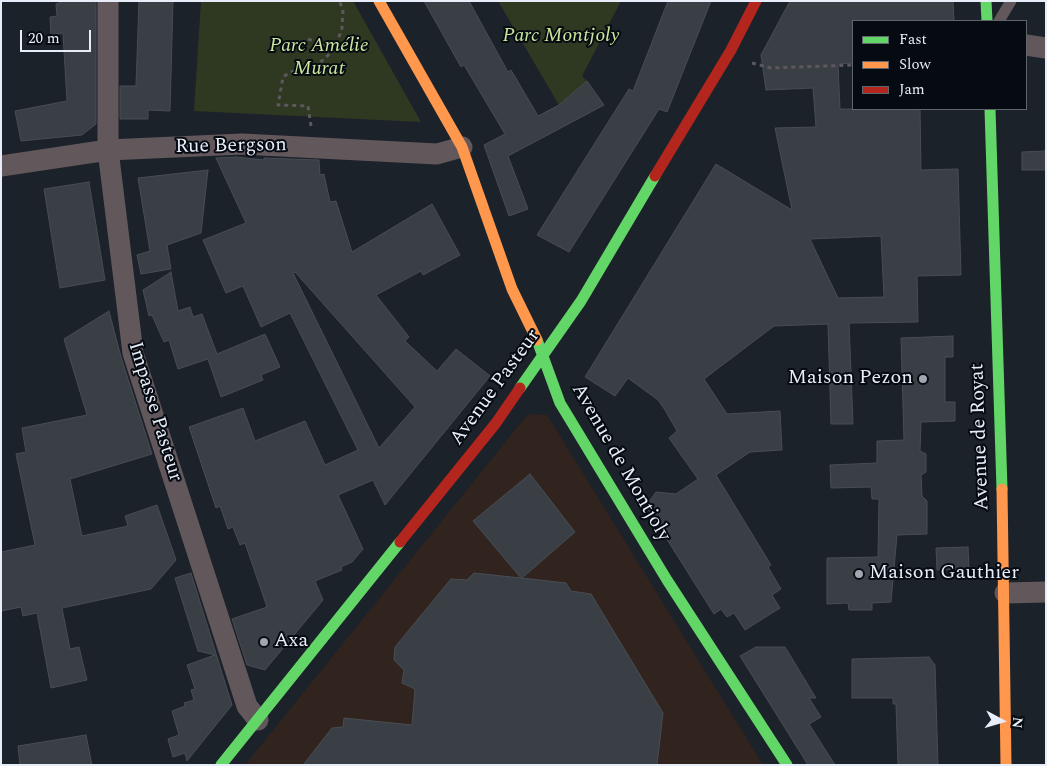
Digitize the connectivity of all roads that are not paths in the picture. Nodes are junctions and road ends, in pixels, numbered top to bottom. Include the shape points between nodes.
1 (108, 1) edge
2 (379, 1) edge
3 (756, 1) edge
4 (986, 1) edge
5 (1011, 1) edge
6 (987, 20) edge
7 (1001, 20) edge
8 (1027, 45) edge
9 (1046, 48) edge
10 (990, 110) edge
11 (462, 147) junction
12 (108, 150) junction
13 (1, 166) edge
14 (544, 355) junction
15 (1046, 592) edge
16 (1005, 593) junction
17 (258, 720) junction
18 (222, 765) edge
19 (786, 765) edge
20 (1006, 765) edge

1 - 12 street, Impasse Pasteur
2 - 11 street, Avenue de Montjoly
3 - 14 street, Avenue Pasteur via 731,50 581,300
4 - 6 street
5 - 7 lane
8 - 9 street
10 - 16 street, Avenue de Royat
11 - 12 street, Rue Bergson via 437,154 242,144
11 - 14 street, Avenue de Montjoly via 512,289
12 - 13 street, Rue Bergson
12 - 17 street, Impasse Pasteur via 133,353 247,706
14 - 17 street, Avenue Pasteur via 496,423
14 - 19 street, Avenue de Montjoly via 560,403 667,580
15 - 16 street
16 - 20 street, Avenue de Royat
17 - 18 street, Avenue Pasteur

